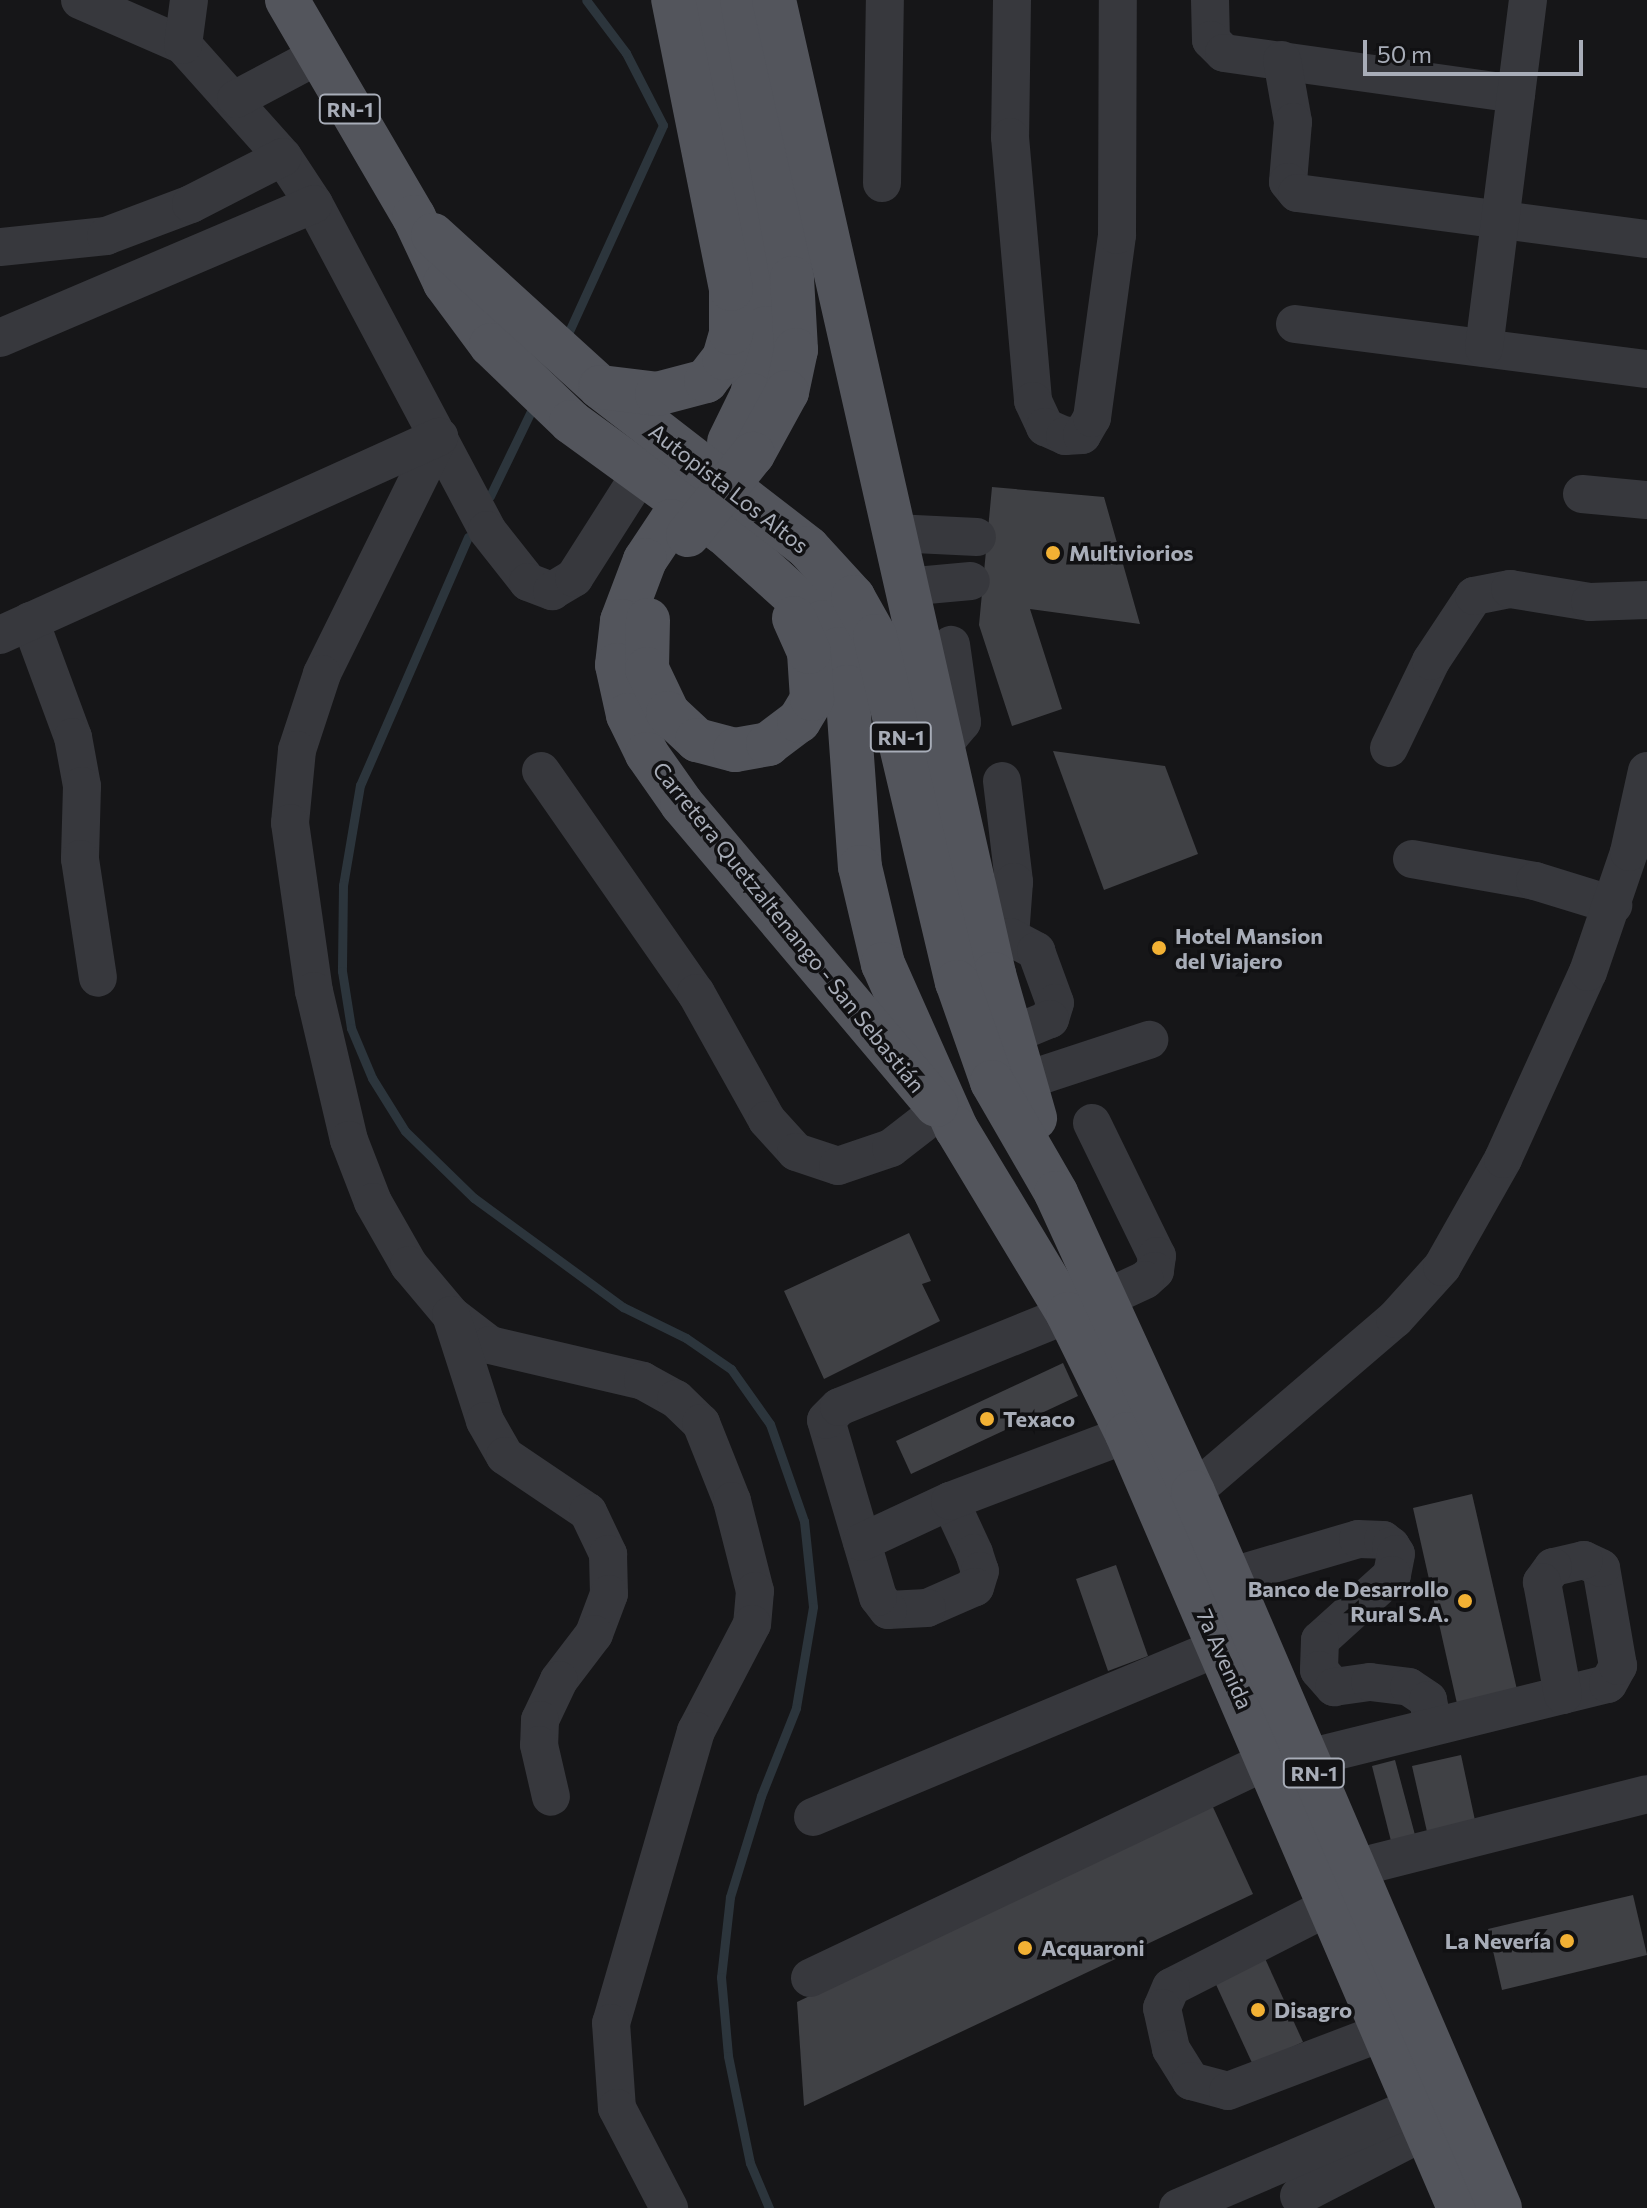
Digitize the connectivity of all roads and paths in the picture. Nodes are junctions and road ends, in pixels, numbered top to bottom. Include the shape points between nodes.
1 (80, 0) edge
2 (189, 0) edge
3 (287, 0) edge
4 (673, 0) edge
5 (704, 0) edge
6 (742, 0) edge
7 (774, 0) edge
8 (885, 0) edge
9 (1012, 0) edge
10 (1118, 0) edge
11 (1210, 0) edge
12 (1528, 0) edge
13 (183, 45) junction
14 (319, 55) junction
15 (1282, 60) junction
16 (1516, 94) junction
17 (236, 99) junction
18 (283, 157) junction
19 (882, 183) dead end
20 (314, 204) junction
21 (414, 217) junction
22 (1501, 218) junction
23 (1647, 239) edge
24 (0, 247) edge
25 (1295, 324) dead end
26 (0, 338) edge
27 (1484, 348) junction
28 (1647, 369) edge
29 (598, 385) junction
30 (439, 437) junction
31 (741, 448) junction
32 (641, 473) junction
33 (1582, 494) dead end
34 (1647, 500) edge
35 (679, 528) junction
36 (894, 533) junction
37 (977, 537) dead end
38 (971, 581) dead end
39 (779, 582) junction
40 (905, 587) junction
41 (1647, 600) edge
42 (15, 628) edge
43 (951, 645) dead end
44 (939, 737) junction
45 (1389, 748) dead end
46 (541, 771) dead end
47 (1647, 771) edge
48 (1002, 781) dead end
49 (1412, 859) dead end
50 (1613, 905) junction
51 (999, 939) junction
52 (98, 978) dead end
53 (1149, 1040) dead end
54 (1024, 1081) junction
55 (948, 1119) junction
56 (1092, 1123) dead end
57 (1056, 1193) junction
58 (1086, 1306) junction
59 (451, 1315) junction
60 (1127, 1434) junction
61 (1176, 1499) junction
62 (950, 1501) junction
63 (862, 1542) junction
64 (1229, 1577) junction
65 (1219, 1647) junction
66 (1563, 1695) dead end
67 (1433, 1725) junction
68 (1288, 1759) junction
69 (1647, 1794) edge
70 (551, 1797) dead end
71 (813, 1817) dead end
72 (1355, 1868) junction
73 (1330, 1906) junction
74 (810, 1978) dead end
75 (1383, 2032) junction
76 (1421, 2118) junction
77 (1299, 2196) dead end
78 (669, 2208) edge
79 (1178, 2208) edge
80 (1459, 2208) edge
81 (1500, 2208) edge

1 - 13 street
2 - 13 street
3 - 14 main road, Autopista Los Altos / RN-1
4 - 29 main road via 731,289 731,333 724,358 706,381 657,394
5 - 31 main road, Carretera Quetzaltenango - San Sebastián via 766,328
6 - 31 main road, Carretera Quetzaltenango - San Sebastián via 792,278 796,350 787,392
7 - 36 main road
8 - 19 street
9 - 10 street via 1010,137 1033,401 1045,427 1065,436 1082,435 1092,418 1117,235
11 - 15 street via 1208,30 1217,48
12 - 16 street
13 - 17 street
14 - 17 street
14 - 21 main road, Autopista Los Altos / RN-1
15 - 16 street
15 - 22 street via 1293,122 1288,182 1293,191
16 - 22 street
17 - 18 street
18 - 20 street
18 - 24 street via 191,204 106,236
20 - 26 street
20 - 30 street
21 - 29 main road, Autopista Los Altos / RN-1
21 - 32 main road, Autopista Los Altos / RN-1 via 445,283 491,345 571,422
22 - 23 street
22 - 27 street
25 - 27 street
27 - 28 street
29 - 57 main road, Autopista Los Altos / RN-1 via 808,548 875,636 957,982 992,1082
30 - 32 street via 506,559 544,591 562,588 574,578
30 - 42 street
30 - 59 street via 322,674 297,750 290,823 314,991 349,1140 373,1202 409,1265
31 - 35 main road, Carretera Quetzaltenango - San Sebastián, bridge
32 - 39 main road, Autopista Los Altos / RN-1 via 724,533
33 - 34 street
35 - 39 main road, Carretera Quetzaltenango - San Sebastián via 646,631 647,669 668,713 697,740 735,750 768,744 799,721 812,699 809,652
35 - 55 main road, Carretera Quetzaltenango - San Sebastián via 645,560 622,621 617,665 628,715 682,804
36 - 37 street
36 - 40 main road
38 - 40 street
39 - 55 main road, Autopista Los Altos / RN-1 via 823,622 839,649 868,917
40 - 44 main road
41 - 45 street via 1590,602 1495,588 1474,596 1431,661
42 - 52 street via 73,737 80,774 80,859
43 - 44 street via 962,722 951,735
44 - 51 main road
46 - 55 street via 696,993 767,1120 796,1152 838,1166 891,1148
47 - 50 street
48 - 51 street via 1014,882
49 - 50 street via 1535,881
50 - 61 street via 1549,1062 1442,1267 1395,1319
51 - 54 main road via 1009,1036
53 - 54 street
54 - 57 main road
55 - 58 main road, 7a Avenida / RN-1
56 - 58 street via 1157,1256 1155,1271 1145,1280
57 - 58 main road, 7a Avenida / RN-1
58 - 60 main road, 7a Avenida / RN-1
58 - 61 main road, 7a Avenida / RN-1
58 - 63 street via 839,1407 826,1420
59 - 70 street via 485,1421 505,1456 569,1494 588,1512 608,1554 609,1594 594,1634 559,1680 540,1720 539,1745
59 - 78 street via 490,1345 643,1381 676,1399 701,1423 732,1501 755,1591 752,1624 696,1731 674,1794 611,2023 617,2108
60 - 61 main road, 7a Avenida / RN-1
60 - 62 street
61 - 64 main road, 7a Avenida / RN-1
61 - 65 main road, 7a Avenida / RN-1
62 - 63 street
62 - 63 street via 980,1571 975,1587 927,1608 888,1610 878,1597
64 - 67 street via 1358,1539 1383,1540 1396,1554 1392,1575 1320,1640 1319,1670 1334,1687 1370,1682 1409,1687 1428,1700
64 - 68 main road, 7a Avenida / RN-1
65 - 68 main road, 7a Avenida / RN-1
65 - 71 street
66 - 67 street
67 - 68 street
68 - 72 main road, 7a Avenida / RN-1
68 - 73 main road, 7a Avenida / RN-1
68 - 74 street
69 - 72 street
72 - 81 main road, 7a Avenida / RN-1
73 - 75 main road, 7a Avenida / RN-1
73 - 75 street via 1171,1987 1162,2008 1171,2049 1191,2081 1228,2091
75 - 76 main road, 7a Avenida / RN-1
76 - 77 street
76 - 79 street
76 - 80 main road, 7a Avenida / RN-1

